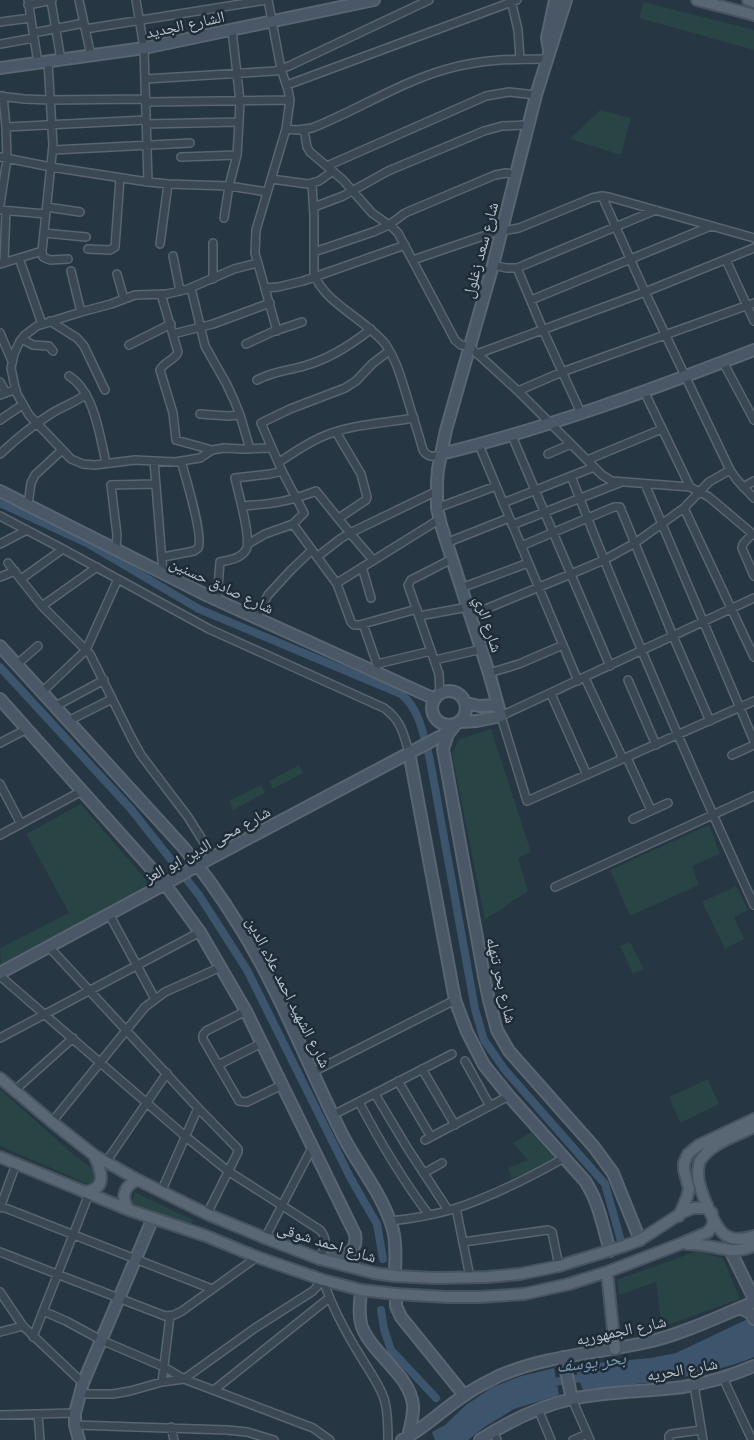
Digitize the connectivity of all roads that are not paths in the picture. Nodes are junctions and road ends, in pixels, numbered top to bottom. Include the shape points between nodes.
1 (53, 0) edge
2 (78, 0) edge
3 (136, 0) edge
4 (267, 0) edge
5 (374, 0) edge
6 (429, 0) edge
7 (555, 0) edge
8 (566, 0) edge
9 (697, 0) edge
10 (748, 0) edge
11 (513, 1) edge
12 (754, 1) edge
13 (28, 2) edge
14 (328, 5) edge
15 (754, 15) edge
16 (30, 18) junction
17 (140, 20) junction
18 (0, 22) edge
19 (271, 22) junction
20 (84, 26) junction
21 (56, 29) junction
22 (232, 30) junction
23 (34, 36) junction
24 (0, 44) edge
25 (144, 48) junction
26 (91, 56) junction
27 (549, 56) junction
28 (520, 59) junction
29 (62, 60) junction
30 (43, 62) junction
31 (0, 68) edge
32 (281, 69) junction
33 (237, 74) junction
34 (145, 79) junction
35 (287, 85) junction
36 (536, 95) junction
37 (2, 96) edge
38 (51, 100) junction
39 (145, 100) junction
40 (290, 100) junction
41 (240, 101) junction
42 (146, 122) junction
43 (239, 123) junction
44 (52, 125) junction
45 (528, 125) junction
46 (6, 127) junction
47 (286, 129) junction
48 (304, 129) junction
49 (190, 143) dead end
50 (147, 145) junction
51 (53, 150) junction
52 (237, 155) junction
53 (181, 157) dead end
54 (3, 158) edge
55 (51, 167) junction
56 (330, 168) junction
57 (515, 174) junction
58 (120, 178) junction
59 (271, 179) junction
60 (148, 182) junction
61 (168, 184) junction
62 (312, 184) junction
63 (229, 186) junction
64 (352, 191) junction
65 (267, 192) junction
66 (602, 196) junction
67 (314, 207) junction
68 (2, 208) edge
69 (657, 210) junction
70 (46, 211) junction
71 (80, 212) dead end
72 (224, 218) dead end
73 (388, 225) junction
74 (712, 226) junction
75 (616, 227) junction
76 (502, 231) junction
77 (44, 233) junction
78 (86, 237) dead end
79 (754, 238) edge
80 (213, 243) dead end
81 (160, 244) dead end
82 (405, 245) junction
83 (754, 248) edge
84 (88, 249) dead end
85 (42, 251) junction
86 (314, 252) junction
87 (173, 256) dead end
88 (19, 258) junction
89 (68, 259) dead end
90 (631, 259) junction
91 (413, 260) junction
92 (726, 260) junction
93 (257, 262) junction
94 (2, 263) edge
95 (493, 265) junction
96 (517, 268) junction
97 (71, 271) dead end
98 (117, 274) dead end
99 (315, 277) junction
100 (213, 279) junction
101 (191, 288) junction
102 (265, 288) junction
103 (180, 291) junction
104 (645, 292) junction
105 (161, 294) junction
106 (124, 298) junction
107 (531, 300) junction
108 (270, 303) junction
109 (750, 304) edge
110 (81, 312) junction
111 (50, 321) junction
112 (754, 321) edge
113 (302, 322) dead end
114 (42, 324) junction
115 (171, 324) junction
116 (200, 328) junction
117 (371, 329) junction
118 (543, 330) junction
119 (277, 331) junction
120 (0, 333) edge
121 (173, 334) junction
122 (665, 335) junction
123 (22, 339) junction
124 (246, 344) dead end
125 (129, 345) dead end
126 (473, 350) junction
127 (754, 350) edge
128 (53, 351) dead end
129 (389, 351) junction
130 (12, 361) junction
131 (723, 362) junction
132 (562, 372) junction
133 (69, 376) dead end
134 (686, 376) junction
135 (257, 380) dead end
136 (0, 382) edge
137 (16, 389) junction
138 (105, 390) dead end
139 (518, 391) junction
140 (644, 392) junction
141 (3, 394) edge
142 (86, 394) junction
143 (22, 405) junction
144 (581, 413) junction
145 (200, 414) dead end
146 (240, 415) junction
147 (414, 418) junction
148 (0, 420) edge
149 (754, 420) edge
150 (550, 423) junction
151 (37, 424) junction
152 (662, 429) junction
153 (336, 432) junction
154 (512, 436) junction
155 (571, 444) junction
156 (479, 445) junction
157 (271, 448) junction
158 (250, 449) junction
159 (62, 450) junction
160 (212, 450) junction
161 (0, 454) edge
162 (441, 454) junction
163 (548, 454) dead end
164 (587, 460) junction
165 (154, 461) junction
166 (181, 461) junction
167 (279, 462) junction
168 (106, 463) junction
169 (594, 467) junction
170 (730, 470) junction
171 (282, 471) junction
172 (571, 476) junction
173 (754, 481) edge
174 (620, 482) junction
175 (156, 484) junction
176 (645, 484) junction
177 (496, 486) junction
178 (690, 487) junction
179 (744, 487) junction
180 (536, 490) junction
181 (0, 491) edge
182 (437, 491) junction
183 (699, 491) junction
184 (296, 498) junction
185 (580, 498) junction
186 (754, 498) edge
187 (503, 503) junction
188 (28, 505) junction
189 (242, 506) junction
190 (684, 508) junction
191 (545, 512) junction
192 (438, 513) junction
193 (0, 516) edge
194 (339, 518) junction
195 (588, 519) junction
196 (511, 521) junction
197 (293, 524) junction
198 (662, 525) junction
199 (27, 530) junction
200 (350, 533) junction
201 (554, 533) junction
202 (753, 534) edge
203 (446, 543) junction
204 (635, 543) junction
205 (0, 544) edge
206 (248, 544) junction
207 (521, 546) junction
208 (63, 549) junction
209 (117, 550) junction
210 (312, 550) junction
211 (163, 557) junction
212 (317, 557) junction
213 (452, 559) junction
214 (373, 560) junction
215 (604, 560) junction
216 (8, 563) dead end
217 (528, 563) junction
218 (97, 567) junction
219 (362, 567) junction
220 (15, 572) junction
221 (163, 573) junction
222 (571, 574) junction
223 (754, 576) edge
224 (0, 577) edge
225 (21, 579) junction
226 (118, 579) junction
227 (337, 582) junction
228 (538, 587) junction
229 (461, 588) junction
230 (371, 598) dead end
231 (754, 598) edge
232 (217, 600) junction
233 (42, 606) junction
234 (731, 609) junction
235 (469, 611) junction
236 (418, 612) junction
237 (256, 618) junction
238 (703, 622) junction
239 (363, 624) junction
240 (673, 636) junction
241 (562, 645) junction
242 (0, 646) edge
243 (38, 646) dead end
244 (482, 649) junction
245 (86, 650) junction
246 (431, 651) junction
247 (641, 651) junction
248 (754, 657) edge
249 (435, 660) junction
250 (16, 665) junction
251 (610, 666) junction
252 (377, 668) junction
253 (489, 673) junction
254 (582, 679) junction
255 (628, 680) dead end
256 (104, 681) junction
257 (41, 693) junction
258 (551, 694) junction
259 (438, 696) junction
260 (0, 699) edge
261 (112, 699) junction
262 (754, 701) edge
263 (466, 703) junction
264 (54, 707) junction
265 (739, 708) junction
266 (500, 710) junction
267 (434, 716) junction
268 (710, 721) junction
269 (68, 722) junction
270 (456, 724) junction
271 (27, 729) junction
272 (678, 735) junction
273 (429, 741) junction
274 (754, 741) edge
275 (0, 743) edge
276 (656, 745) junction
277 (754, 745) edge
278 (414, 749) junction
279 (443, 749) junction
280 (732, 755) dead end
281 (625, 758) junction
282 (587, 775) junction
283 (0, 784) edge
284 (82, 792) junction
285 (754, 796) edge
286 (668, 803) dead end
287 (651, 810) junction
288 (713, 815) junction
289 (633, 819) dead end
290 (21, 824) junction
291 (0, 835) edge
292 (213, 857) junction
293 (193, 868) junction
294 (170, 881) junction
295 (555, 887) dead end
296 (754, 905) edge
297 (110, 914) junction
298 (200, 932) junction
299 (48, 947) junction
300 (137, 966) junction
301 (221, 967) junction
302 (0, 974) edge
303 (90, 991) junction
304 (155, 999) junction
305 (455, 1000) junction
306 (246, 1011) junction
307 (45, 1014) junction
308 (126, 1031) junction
309 (0, 1038) edge
310 (73, 1038) junction
311 (262, 1043) junction
312 (452, 1054) dead end
313 (465, 1061) dead end
314 (100, 1062) junction
315 (218, 1065) junction
316 (422, 1069) junction
317 (313, 1072) junction
318 (167, 1073) junction
319 (0, 1078) edge
320 (398, 1081) junction
321 (282, 1085) junction
322 (14, 1091) junction
323 (375, 1094) junction
324 (509, 1096) junction
325 (147, 1102) junction
326 (359, 1102) junction
327 (490, 1107) junction
328 (198, 1108) junction
329 (333, 1115) junction
330 (754, 1119) edge
331 (52, 1122) junction
332 (454, 1125) junction
333 (754, 1127) edge
334 (185, 1136) junction
335 (313, 1146) junction
336 (688, 1154) junction
337 (94, 1155) junction
338 (0, 1157) edge
339 (564, 1158) junction
340 (106, 1162) junction
341 (442, 1163) dead end
342 (16, 1164) junction
343 (699, 1164) junction
344 (228, 1171) junction
345 (424, 1173) junction
346 (138, 1180) junction
347 (161, 1192) junction
348 (87, 1193) junction
349 (282, 1206) junction
350 (0, 1207) edge
351 (452, 1209) junction
352 (129, 1210) junction
353 (207, 1214) junction
354 (429, 1215) junction
355 (713, 1215) junction
356 (679, 1216) junction
357 (153, 1218) junction
358 (390, 1221) junction
359 (72, 1234) junction
360 (754, 1236) edge
361 (265, 1238) junction
362 (640, 1240) junction
363 (463, 1242) junction
364 (680, 1244) junction
365 (754, 1246) edge
366 (730, 1250) junction
367 (610, 1251) junction
368 (0, 1252) edge
369 (257, 1257) junction
370 (320, 1258) junction
371 (135, 1259) junction
372 (559, 1266) junction
373 (607, 1272) junction
374 (520, 1274) junction
375 (57, 1275) junction
376 (503, 1275) junction
377 (395, 1276) junction
378 (470, 1277) junction
379 (323, 1281) junction
380 (212, 1290) junction
381 (361, 1290) junction
382 (0, 1292) edge
383 (396, 1294) junction
384 (524, 1294) junction
385 (504, 1295) junction
386 (329, 1298) junction
387 (119, 1299) junction
388 (754, 1300) edge
389 (3, 1303) edge
390 (736, 1310) junction
391 (43, 1311) junction
392 (170, 1316) junction
393 (754, 1319) edge
394 (23, 1326) junction
395 (0, 1332) edge
396 (33, 1337) junction
397 (101, 1341) junction
398 (615, 1348) junction
399 (563, 1357) junction
400 (754, 1366) edge
401 (164, 1367) junction
402 (723, 1378) junction
403 (184, 1379) junction
404 (162, 1382) junction
405 (694, 1385) junction
406 (82, 1389) junction
407 (214, 1390) junction
408 (464, 1395) junction
409 (572, 1399) junction
410 (538, 1409) junction
411 (38, 1414) junction
412 (0, 1415) edge
413 (75, 1419) junction
414 (171, 1427) junction
415 (701, 1430) junction
416 (495, 1436) edge
417 (589, 1437) edge
418 (406, 1439) edge
419 (40, 1440) edge
420 (79, 1440) edge
421 (174, 1440) edge
422 (274, 1440) edge
423 (330, 1440) edge
424 (388, 1440) edge
425 (480, 1440) edge
426 (551, 1440) edge
427 (573, 1440) edge
428 (669, 1440) edge
429 (703, 1440) edge
430 (752, 1440) edge

1 - 13 street
1 - 21 street
2 - 20 street
3 - 17 street
4 - 17 street
4 - 19 street
5 - 14 street, الشارع الجديد
6 - 32 street
7 - 27 street, شارع سعد زغلول via 547,38
8 - 27 street, شارع سعد زغلول
9 - 15 main road
10 - 12 main road
11 - 28 street
11 - 35 street
13 - 16 street
14 - 19 street, الشارع الجديد
16 - 18 street
16 - 23 street
17 - 20 street
17 - 25 street
19 - 22 street, الشارع الجديد
19 - 32 street
20 - 21 street
20 - 26 street
21 - 23 street
21 - 29 street
22 - 25 street, الشارع الجديد
22 - 33 street
23 - 24 street
23 - 30 street
25 - 26 street, الشارع الجديد
25 - 34 street
26 - 29 street, الشارع الجديد
27 - 28 street
27 - 36 street, شارع سعد زغلول
28 - 48 street via 480,61 445,69
29 - 30 street, الشارع الجديد
30 - 31 street, الشارع الجديد
30 - 38 street
32 - 33 street
32 - 35 street
33 - 34 street
33 - 41 street
34 - 39 street
35 - 40 street
36 - 45 street, شارع سعد زغلول
36 - 56 street via 509,92 486,96
37 - 38 street
37 - 46 street
38 - 39 street
38 - 44 street
39 - 41 street
39 - 42 street
40 - 41 street
40 - 47 street
41 - 43 street
42 - 43 street
42 - 44 street
42 - 50 street
43 - 52 street
44 - 46 street
44 - 51 street
45 - 57 street, شارع سعد زغلول
45 - 64 street via 484,131 387,171
46 - 54 street
47 - 48 street
47 - 59 street
48 - 56 street via 308,149
49 - 50 street
50 - 51 street
50 - 60 street
51 - 55 street
52 - 53 street
52 - 63 street
54 - 55 street
54 - 68 street
55 - 58 street
55 - 70 street
56 - 62 street
56 - 64 street
57 - 73 street via 495,175 405,213
57 - 76 street, شارع سعد زغلول
58 - 60 street
58 - 84 street via 115,247
59 - 62 street
59 - 65 street
60 - 61 street
61 - 63 street
61 - 81 street
62 - 67 street
63 - 65 street
63 - 72 street
64 - 67 street
64 - 73 street
65 - 93 street via 255,238
66 - 69 street
66 - 75 street
66 - 76 street
67 - 86 street
68 - 70 street
68 - 94 street
69 - 74 street
69 - 75 street
70 - 71 street
70 - 77 street
73 - 82 street
73 - 86 street
74 - 79 street
74 - 90 street
75 - 90 street
75 - 96 street
76 - 91 street
76 - 95 street, شارع سعد زغلول
77 - 78 street
77 - 85 street
80 - 100 street
82 - 91 street
82 - 99 street
83 - 92 street
85 - 88 street
85 - 89 street via 47,260
86 - 99 street
87 - 103 street
88 - 94 street
88 - 114 street
90 - 104 street
90 - 107 street
91 - 126 street via 454,340
92 - 104 street
92 - 109 street
93 - 100 street
93 - 102 street
95 - 96 street
95 - 126 street, شارع سعد زغلول
96 - 107 street
97 - 110 street
98 - 106 street
99 - 102 street
99 - 117 street via 327,295
100 - 101 street
101 - 103 street
101 - 116 street
102 - 108 street
103 - 105 street
104 - 118 street
104 - 122 street
105 - 106 street
105 - 115 street
106 - 110 street
107 - 118 street
108 - 116 street
108 - 119 street
109 - 112 street
109 - 122 street
110 - 111 street
111 - 114 street
111 - 138 street via 84,346
113 - 119 street
114 - 123 street
115 - 121 street
115 - 125 street
116 - 121 street
116 - 146 street
117 - 129 street
117 - 135 street via 317,362
118 - 126 street
118 - 132 street
119 - 124 street
120 - 130 street
121 - 160 street via 178,353 160,370 173,413 176,440
122 - 132 street
122 - 134 street
123 - 128 street via 33,345 49,346
123 - 130 street
126 - 139 street
126 - 162 street, شارع سعد زغلول
127 - 131 street
129 - 147 street via 398,366
129 - 157 street via 345,388 261,423
130 - 137 street
131 - 134 street
131 - 149 street
132 - 139 street
132 - 144 street
133 - 142 street
134 - 140 street
134 - 170 street
136 - 141 street
137 - 141 street
137 - 143 street
139 - 150 street
140 - 144 street
140 - 152 street
142 - 151 street
142 - 168 street
143 - 148 street
143 - 151 street
144 - 150 street
145 - 146 street
146 - 158 street
147 - 153 street
147 - 162 street via 425,453 433,457
150 - 154 street
150 - 155 street
151 - 159 street
151 - 161 street
152 - 164 street
152 - 178 street
153 - 167 street
153 - 194 street via 361,474 367,497
154 - 156 street
154 - 180 street
155 - 163 street
155 - 164 street
156 - 162 street
156 - 177 street
157 - 158 street
157 - 167 street
158 - 160 street
159 - 168 street via 83,464
159 - 188 street via 35,475
160 - 166 street via 200,458
162 - 182 street, شارع الري
164 - 169 street
165 - 166 street
165 - 168 street
165 - 175 street
166 - 211 street via 198,526 199,545 194,550
167 - 171 street
169 - 172 street
169 - 174 street via 607,479
170 - 179 street
170 - 183 street
171 - 184 street
171 - 189 street via 235,478
172 - 180 street
172 - 185 street
173 - 179 street
174 - 176 street
174 - 185 street
175 - 209 street via 111,485
175 - 211 street
176 - 178 street
176 - 198 street
177 - 187 street
177 - 192 street
178 - 183 street
179 - 186 street
180 - 187 street
180 - 191 street
181 - 188 street, شارع صادق حسنين
182 - 192 street, شارع الري
182 - 200 street
183 - 190 street
183 - 202 street
184 - 189 street
184 - 194 street via 316,491
184 - 197 street via 304,513
185 - 191 street
185 - 195 street
187 - 196 street
188 - 209 street, شارع صادق حسنين
189 - 206 street
190 - 198 street
190 - 234 street
191 - 196 street
191 - 201 street
192 - 203 street, شارع الري
192 - 214 street
193 - 199 street
194 - 200 street
195 - 201 street
195 - 204 street via 618,506
195 - 215 street
196 - 203 street
196 - 207 street
197 - 206 street
197 - 210 street
198 - 204 street
198 - 238 street
199 - 205 street
199 - 208 street
200 - 212 street
200 - 214 street
201 - 207 street
201 - 222 street
202 - 223 street via 742,548
203 - 213 street, شارع الري
204 - 215 street
204 - 240 street
206 - 232 street via 239,557 220,562
207 - 217 street
208 - 218 street
208 - 225 street
209 - 221 street, شارع صادق حسنين
210 - 212 street
210 - 237 street via 268,595
211 - 221 street
212 - 227 street
213 - 229 street, شارع الري
213 - 236 street via 409,582
214 - 219 street
215 - 222 street
215 - 247 street
216 - 220 street
217 - 228 street
217 - 229 street
218 - 226 street
218 - 233 street
219 - 227 street
219 - 230 street
220 - 224 street
220 - 225 street
221 - 232 street, شارع صادق حسنين
222 - 228 street
222 - 251 street
225 - 233 street
226 - 245 street
226 - 278 street via 209,629 384,708 393,714
227 - 239 street via 351,622
228 - 235 street
228 - 241 street
229 - 235 street, شارع الري
231 - 234 street
232 - 237 street, شارع صادق حسنين
233 - 245 street
234 - 238 street
234 - 248 street
235 - 236 street
235 - 244 street, شارع الري
236 - 239 street
236 - 246 street
237 - 252 street, شارع صادق حسنين
238 - 240 street
238 - 265 street
239 - 252 street
240 - 247 street
240 - 268 street
241 - 253 street
241 - 254 street
242 - 250 street, شارع الشهيد احمد علاء الدين
243 - 250 street
244 - 249 street
244 - 253 street, شارع الري
245 - 256 street
245 - 257 street
246 - 249 street
246 - 252 street
247 - 251 street
247 - 272 street
249 - 259 street via 440,674
250 - 257 street, شارع الشهيد احمد علاء الدين
251 - 254 street
252 - 259 street, شارع صادق حسنين
253 - 266 street, شارع الري
254 - 258 street
254 - 281 street
255 - 276 street
256 - 261 street
256 - 264 street
257 - 264 street, شارع الشهيد احمد علاء الدين
258 - 266 street
258 - 282 street
259 - 263 street via 455,692
259 - 267 street via 432,704
260 - 271 street
261 - 269 street
261 - 292 street via 141,755
262 - 265 street
263 - 266 street
263 - 270 street via 466,713
264 - 269 street, شارع الشهيد احمد علاء الدين
265 - 268 street
265 - 274 street
266 - 270 street via 477,721
266 - 282 street, شارع الري via 528,801
267 - 270 street via 442,724
267 - 273 street via 435,729
268 - 272 street
269 - 293 street, شارع الشهيد احمد علاء الدين via 183,847
270 - 273 street, شارع محى الدين ابو العز
270 - 279 street
271 - 275 street
271 - 284 street
272 - 276 street
272 - 288 street
273 - 278 street, شارع محى الدين ابو العز
273 - 279 street
276 - 281 street
277 - 280 street
278 - 292 street, شارع محى الدين ابو العز
278 - 305 street
279 - 362 street, شارع بحر تنهله via 483,976 497,1030 514,1059 606,1162
281 - 282 street
281 - 287 street
283 - 290 street
284 - 290 street
284 - 294 street
285 - 288 street
286 - 287 street
287 - 289 street
288 - 295 street
288 - 296 street
290 - 291 street
292 - 293 street, شارع محى الدين ابو العز
293 - 294 street, شارع محى الدين ابو العز
293 - 317 street, شارع الشهيد احمد علاء الدين via 237,922
294 - 297 street, شارع محى الدين ابو العز
294 - 298 street
297 - 299 street, شارع محى الدين ابو العز
297 - 300 street
298 - 300 street
298 - 301 street
299 - 302 street, شارع محى الدين ابو العز
299 - 303 street
300 - 303 street
300 - 304 street
301 - 304 street
301 - 306 street
302 - 307 street
303 - 307 street
303 - 308 street
304 - 308 street
305 - 317 street
305 - 324 street via 476,1051
306 - 311 street
306 - 315 street via 204,1032 203,1039
307 - 309 street
307 - 310 street
308 - 314 street
308 - 318 street
310 - 314 street
310 - 322 street
311 - 315 street
311 - 321 street
312 - 316 street
313 - 327 street
314 - 325 street
314 - 331 street
315 - 321 street via 241,1102
316 - 320 street
316 - 332 street
317 - 329 street, شارع الشهيد احمد علاء الدين
318 - 325 street
318 - 328 street
319 - 322 main road, شارع احمد شوقى
320 - 323 street
320 - 332 street via 428,1138
321 - 335 street
322 - 331 main road, شارع احمد شوقى
323 - 326 street
323 - 345 street
324 - 327 street
324 - 339 street
325 - 334 street
325 - 340 street
326 - 329 street
326 - 354 street via 385,1151
327 - 332 street
328 - 334 street
328 - 344 street via 239,1151
329 - 358 street, شارع الشهيد احمد علاء الدين
330 - 336 main road
331 - 337 main road, شارع احمد شوقى
333 - 343 main road via 710,1149
334 - 344 street
334 - 347 street
335 - 349 street
335 - 370 street via 356,1239 347,1254
336 - 343 main road
336 - 356 main road via 684,1170 689,1189
337 - 340 main road, شارع احمد شوقى
337 - 348 main road via 101,1179
338 - 342 main road
339 - 351 street via 510,1186
339 - 367 street via 594,1197
340 - 346 main road, شارع احمد شوقى
341 - 345 street
342 - 348 main road
342 - 350 street
343 - 355 main road via 699,1179
344 - 349 street
344 - 353 street
345 - 351 street
346 - 347 main road, شارع احمد شوقى
346 - 352 main road via 124,1194
347 - 353 main road, شارع احمد شوقى
348 - 352 main road
348 - 359 street
349 - 361 street
349 - 370 street via 323,1233 326,1244
350 - 359 street
351 - 354 street
351 - 363 street
352 - 357 main road
353 - 361 main road, شارع احمد شوقى
354 - 358 street
355 - 356 main road, شارع احمد شوقى via 708,1209 698,1208
355 - 360 main road via 718,1228 729,1238
355 - 364 main road via 708,1232
356 - 362 main road, شارع احمد شوقى
357 - 369 main road
357 - 371 street
358 - 377 street, شارع الشهيد احمد علاء الدين via 395,1239
359 - 371 street
359 - 375 street
361 - 370 main road, شارع احمد شوقى
362 - 367 main road, شارع احمد شوقى
363 - 372 street via 548,1230 552,1232
363 - 378 street
364 - 366 main road
364 - 373 main road
365 - 366 main road
366 - 388 street
367 - 372 main road, شارع احمد شوقى
368 - 375 street
369 - 379 main road
369 - 380 street
370 - 377 main road, شارع احمد شوقى
371 - 380 street
371 - 387 street
372 - 374 main road, شارع احمد شوقى
373 - 384 main road
373 - 398 main road
374 - 376 main road, شارع احمد شوقى
374 - 384 main road via 516,1285
375 - 387 street
375 - 391 street
376 - 378 main road, شارع احمد شوقى
376 - 385 main road via 509,1286
377 - 378 main road, شارع احمد شوقى
379 - 381 main road
379 - 386 street
379 - 403 street
380 - 392 street
381 - 383 main road
381 - 418 street via 359,1313 365,1332 411,1397 413,1406
382 - 389 street
383 - 385 main road
383 - 408 street via 401,1317
384 - 385 main road
386 - 407 street
386 - 424 street via 380,1389 387,1408
387 - 392 street
387 - 397 street
388 - 390 street, شارع الجمهوريه
389 - 394 street
390 - 393 street via 745,1310
390 - 398 street, شارع الجمهوريه via 664,1337
391 - 396 street
391 - 397 street
392 - 401 street
394 - 395 street
394 - 396 street
396 - 406 street
397 - 401 street
397 - 406 street
398 - 399 street, شارع الجمهوريه
399 - 408 street, شارع الجمهوريه via 502,1375
399 - 409 street
400 - 402 street, شارع الحريه
401 - 403 street
401 - 404 street
402 - 405 street, شارع الحريه
402 - 430 street
403 - 404 street
403 - 407 street
404 - 406 street via 112,1394
405 - 409 street, شارع الحريه
405 - 415 street
406 - 413 street
407 - 423 street via 313,1428
408 - 418 street, شارع الجمهوريه
409 - 410 street, شارع الحريه
409 - 417 street
410 - 416 street, شارع الحريه
410 - 426 street
411 - 412 street
411 - 413 street
411 - 419 street
413 - 414 street
413 - 420 street
414 - 421 street
414 - 422 street via 237,1431
415 - 428 street via 670,1434
415 - 429 street
416 - 425 street, شارع الحريه
417 - 427 street

